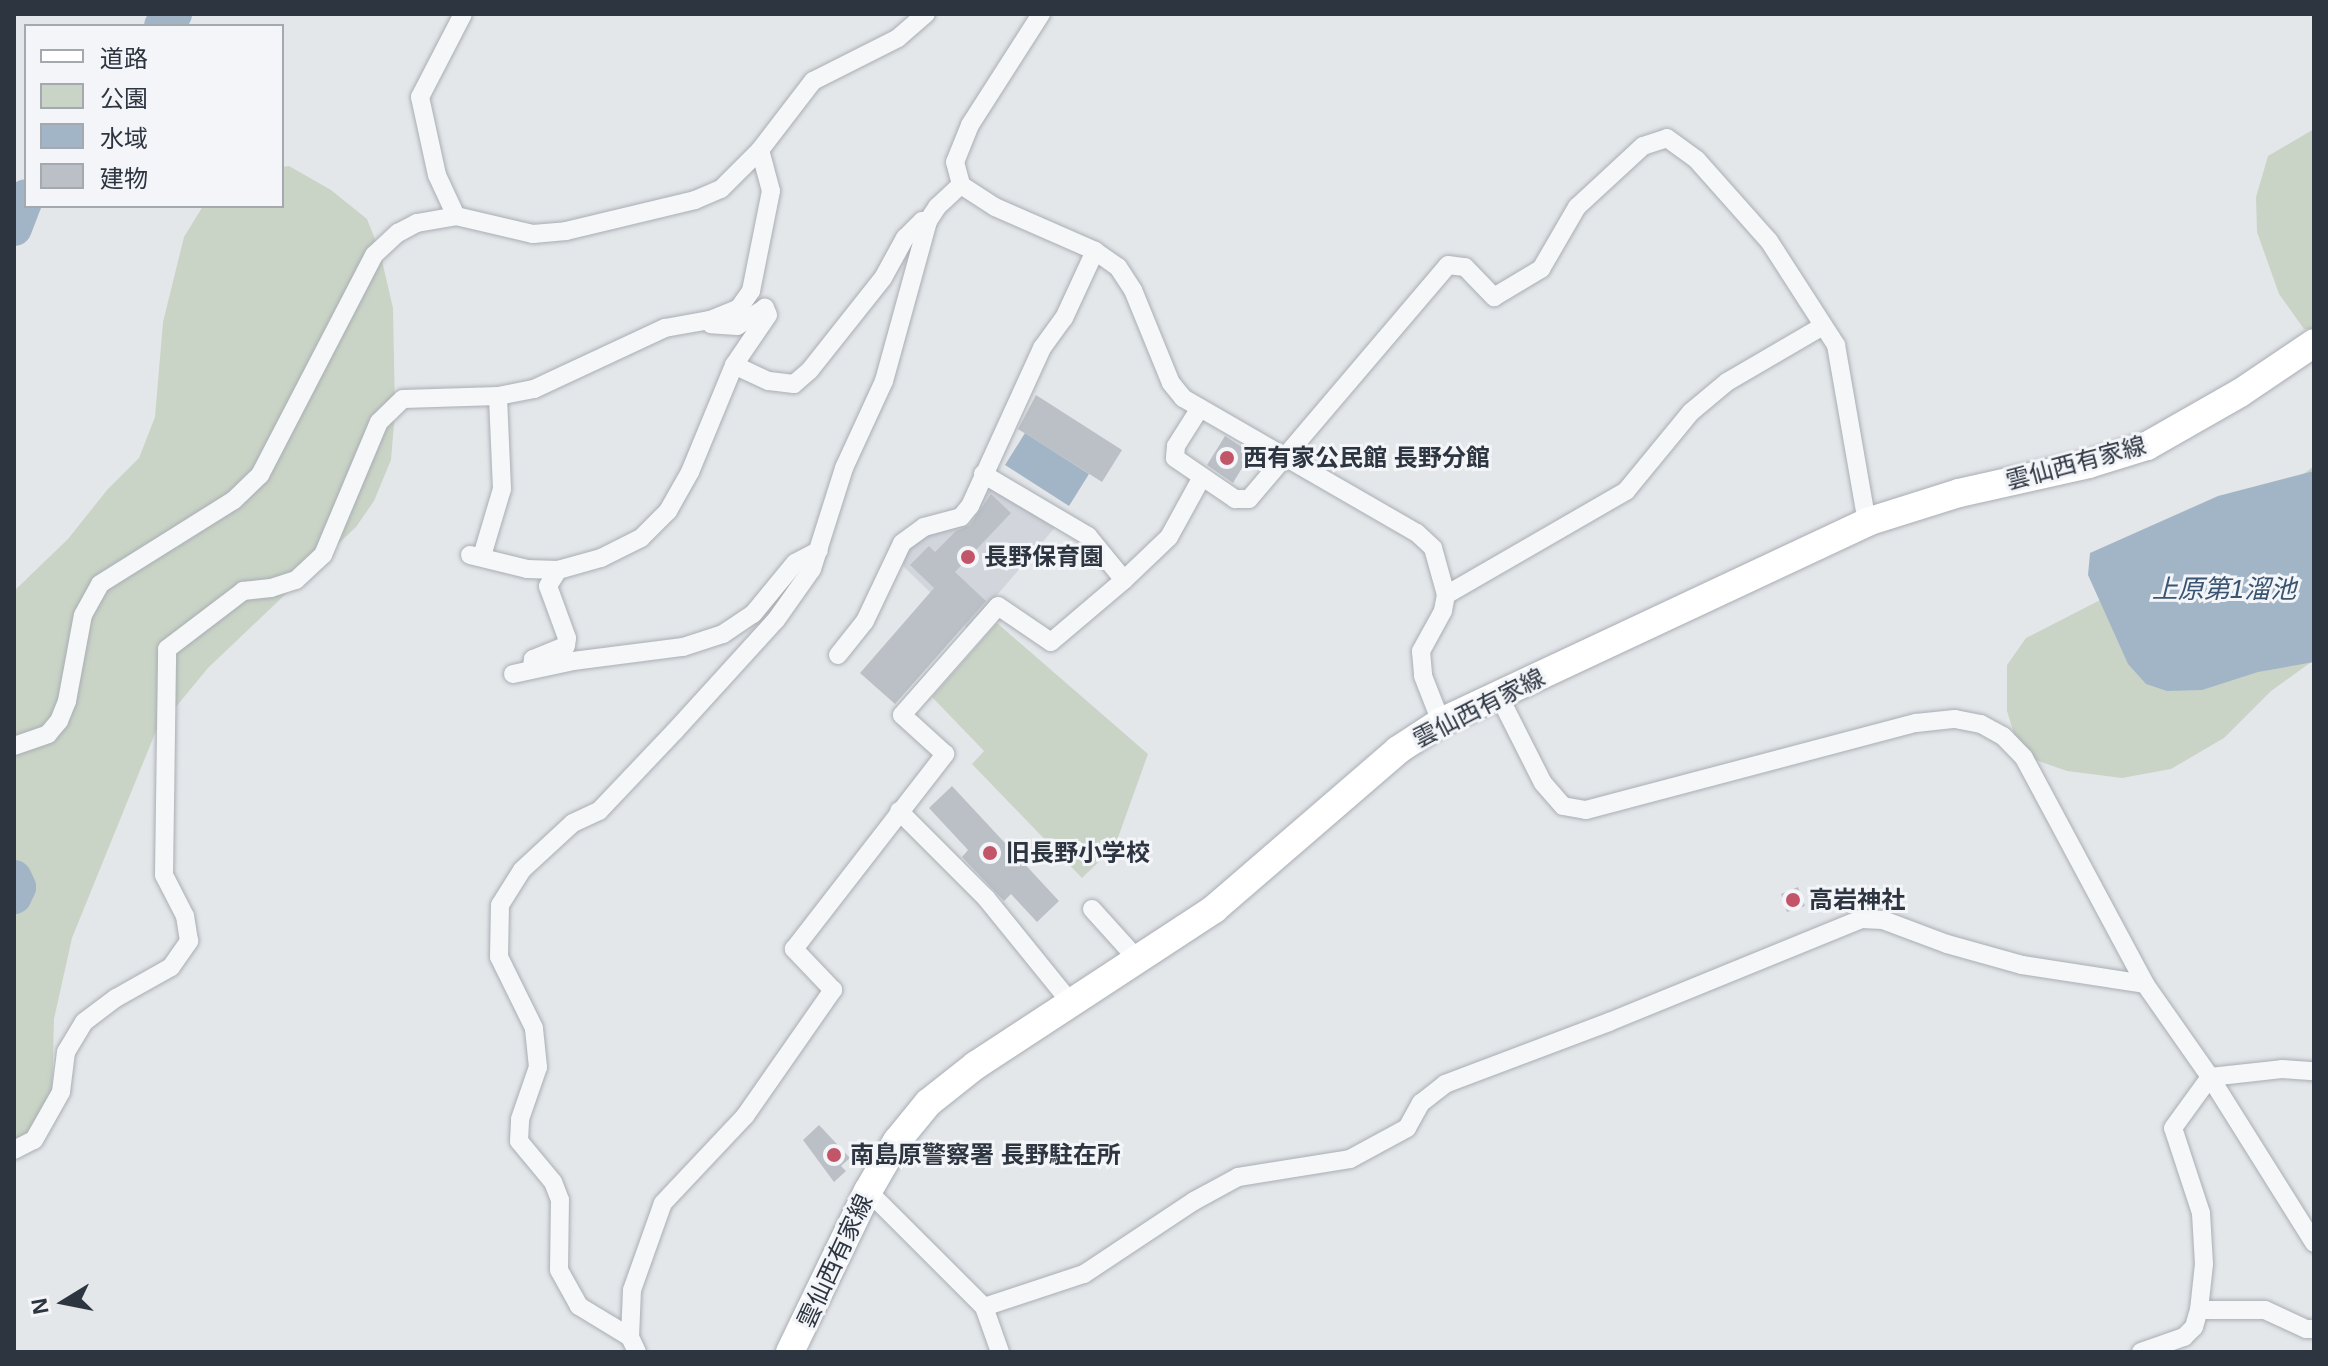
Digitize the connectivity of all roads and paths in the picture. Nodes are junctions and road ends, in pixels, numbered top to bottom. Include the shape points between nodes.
1 (463, 14) edge
2 (926, 14) edge
3 (1041, 14) edge
4 (760, 150) junction
5 (961, 185) junction
6 (456, 216) junction
7 (928, 221) junction
8 (1095, 251) junction
9 (710, 320) junction
10 (1823, 326) junction
11 (2314, 343) edge
12 (734, 365) junction
13 (498, 396) junction
14 (1200, 408) junction
15 (1282, 457) junction
16 (983, 474) junction
17 (1202, 477) junction
18 (1867, 522) junction
19 (819, 550) junction
20 (558, 570) junction
21 (1124, 580) junction
22 (1446, 595) junction
23 (838, 655) dead end
24 (1499, 696) junction
25 (1441, 722) junction
26 (14, 746) edge
27 (899, 811) junction
28 (1092, 909) dead end
29 (1139, 961) junction
30 (2145, 984) junction
31 (1071, 1003) junction
32 (2314, 1071) edge
33 (2210, 1077) junction
34 (14, 1150) edge
35 (868, 1191) junction
36 (2314, 1243) edge
37 (984, 1307) junction
38 (2199, 1310) junction
39 (2314, 1329) edge
40 (634, 1344) edge
41 (790, 1352) edge
42 (1000, 1352) edge
43 (2141, 1352) edge

1 - 6 street via 420,97 437,175
2 - 4 street via 898,38 813,81
3 - 5 street via 970,125 955,162
4 - 6 street via 721,189 695,200 566,231 533,234
4 - 9 street via 771,191 751,291 739,308
5 - 7 street
5 - 8 street via 995,207
6 - 26 street via 417,223 374,255 260,475 234,500 100,584 83,615 59,721 48,734
7 - 12 street via 905,238 883,278 794,384 769,381
7 - 19 street via 884,381 844,468
8 - 14 street via 1118,267 1133,290 1171,383
8 - 16 street
9 - 12 street via 737,326 765,308 768,315
9 - 13 street via 665,328 534,389
10 - 15 street via 1769,241 1697,160 1667,138 1643,146 1577,207 1541,269 1494,297 1465,267 1448,265
10 - 18 street via 1836,345
10 - 22 street via 1727,382 1691,412 1626,491
11 - 18 main road, 雲仙西有家線 via 2147,446
12 - 20 street via 668,511 641,538 601,558
13 - 20 street via 502,489 476,555 527,569
13 - 34 street via 403,399 379,422 323,555 296,580 243,591 167,649 164,875 185,916 189,941 171,967 84,1022 66,1052 61,1092 34,1140
14 - 15 street
14 - 17 street via 1174,452 1179,463
15 - 17 street via 1249,499 1235,499
15 - 22 street via 1417,533 1433,548
16 - 21 street via 1088,536
16 - 23 street via 961,517 924,527 902,543 865,621
17 - 21 street via 1169,537
18 - 24 main road, 雲仙西有家線
19 - 20 street via 795,563 753,614 723,634 683,647 522,671 533,659 566,646 548,586
19 - 40 street via 776,620 599,811 573,823 522,870 500,905 499,957 534,1028 538,1067 520,1119 519,1141 553,1182 560,1200 559,1270 579,1306
21 - 27 street via 1051,642 998,606 902,715 945,754
22 - 25 street via 1421,651 1423,676
24 - 25 main road, 雲仙西有家線
24 - 30 street via 1543,783 1563,806 1586,810 1916,723 1955,719 1981,724 2003,736 2024,758
25 - 29 main road, 雲仙西有家線 via 1398,750 1214,909
27 - 31 street via 986,898
27 - 40 street via 794,949 833,990 745,1116 663,1203 632,1290
28 - 29 street
29 - 31 main road, 雲仙西有家線
30 - 33 street
30 - 37 street via 2022,965 1883,920 1862,919 1445,1084 1421,1103 1407,1128 1350,1159 1238,1177 1084,1274
31 - 35 main road, 雲仙西有家線 via 928,1103 897,1141
32 - 33 street
33 - 36 street
33 - 38 street via 2173,1128 2201,1213 2204,1264
35 - 37 street
35 - 41 main road, 雲仙西有家線
37 - 42 street
38 - 39 street via 2265,1310
38 - 43 street via 2184,1337

